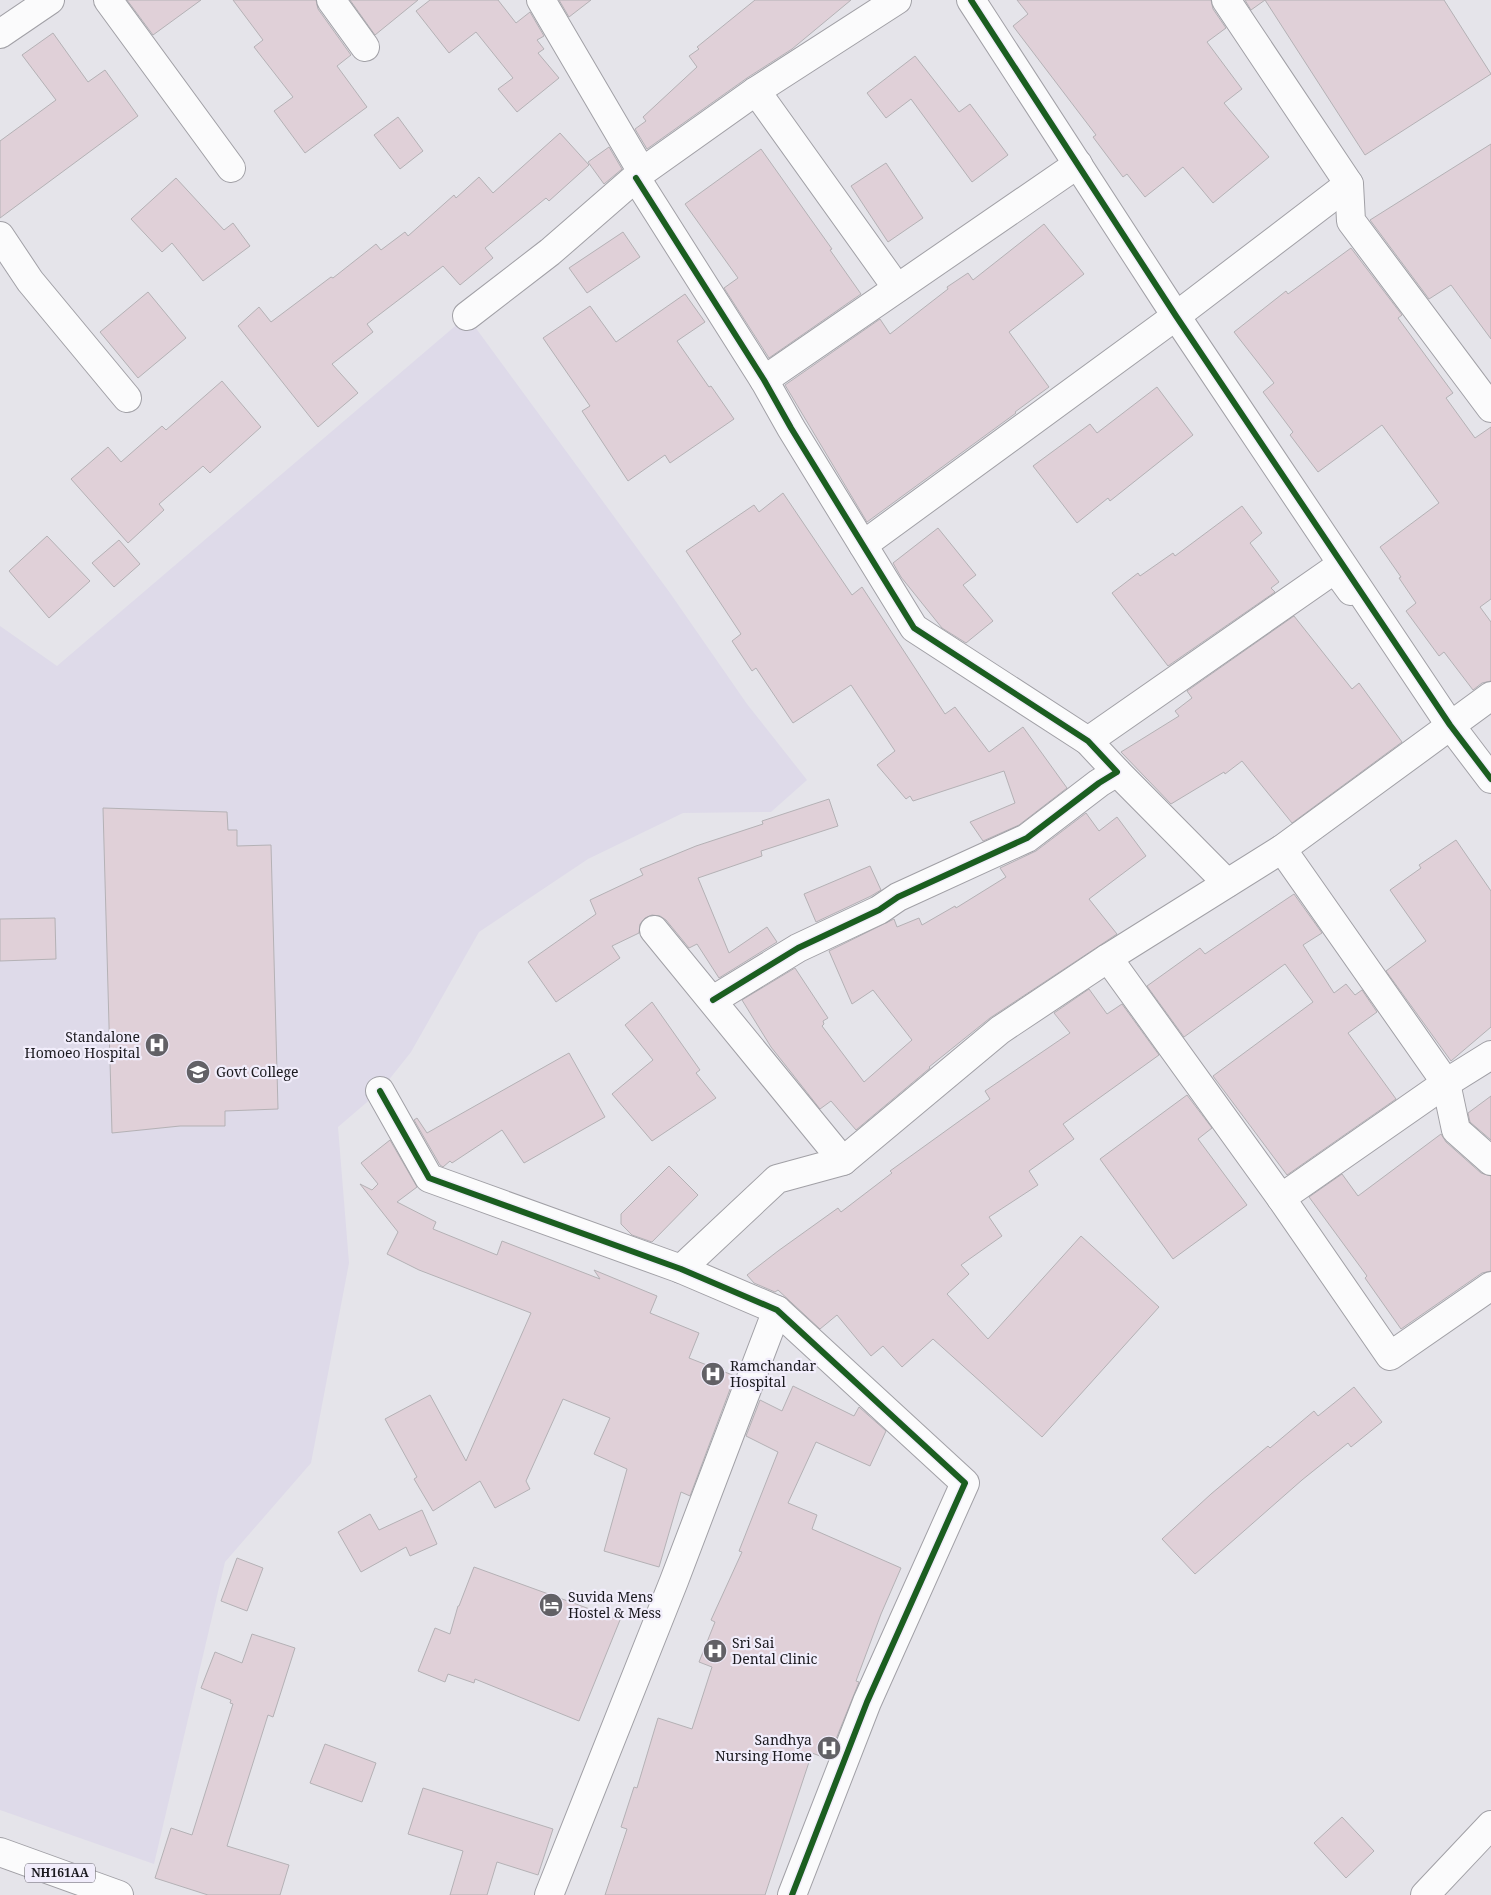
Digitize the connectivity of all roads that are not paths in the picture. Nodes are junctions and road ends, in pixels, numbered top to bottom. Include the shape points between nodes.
1 (50, 0) edge
2 (108, 0) edge
3 (331, 0) edge
4 (541, 0) edge
5 (897, 0) edge
6 (971, 0) edge
7 (1226, 0) edge
8 (0, 34) edge
9 (365, 47) dead end
10 (756, 91) junction
11 (1078, 164) junction
12 (231, 168) dead end
13 (639, 175) junction
14 (1349, 184) junction
15 (0, 236) edge
16 (897, 288) junction
17 (467, 316) dead end
18 (1176, 316) junction
19 (764, 380) junction
20 (127, 398) dead end
21 (1491, 408) edge
22 (863, 545) junction
23 (1491, 696) edge
24 (1450, 725) junction
25 (1088, 741) junction
26 (1117, 772) junction
27 (1491, 779) edge
28 (1282, 849) junction
29 (1227, 883) junction
30 (654, 930) dead end
31 (1108, 958) junction
32 (713, 1000) junction
33 (1491, 1055) edge
34 (1446, 1084) junction
35 (380, 1091) dead end
36 (843, 1161) junction
37 (1491, 1161) edge
38 (1282, 1198) junction
39 (681, 1269) junction
40 (1491, 1286) edge
41 (777, 1310) junction
42 (1491, 1825) edge
43 (0, 1852) edge
44 (119, 1895) edge
45 (549, 1895) edge
46 (792, 1895) edge
47 (1425, 1895) edge

1 - 8 main road
2 - 12 main road
3 - 9 main road
4 - 13 main road
5 - 10 main road
6 - 11 main road
7 - 14 main road
10 - 13 main road
10 - 16 main road
11 - 16 main road
11 - 18 main road
13 - 17 main road via 550,252
13 - 19 main road
14 - 18 main road
14 - 21 main road via 1350,221
15 - 20 main road via 30,281
16 - 19 main road
18 - 22 main road
18 - 24 main road
19 - 22 main road
22 - 25 main road via 914,628
23 - 24 main road
24 - 25 main road via 1335,569
24 - 27 main road
24 - 28 main road
25 - 26 main road
26 - 29 main road
26 - 32 main road via 1027,838 898,897 879,910 798,948
28 - 29 main road
28 - 34 main road
29 - 31 main road
30 - 32 main road
31 - 36 main road via 1000,1030
31 - 38 main road
32 - 36 main road
33 - 34 main road
34 - 37 main road via 1456,1130
34 - 38 main road
35 - 39 main road via 429,1178
36 - 39 main road via 777,1179
38 - 40 main road via 1390,1356
39 - 41 main road
41 - 45 main road via 678,1572
41 - 46 main road via 965,1483 867,1702
42 - 47 main road
43 - 44 main road, NH161AA

